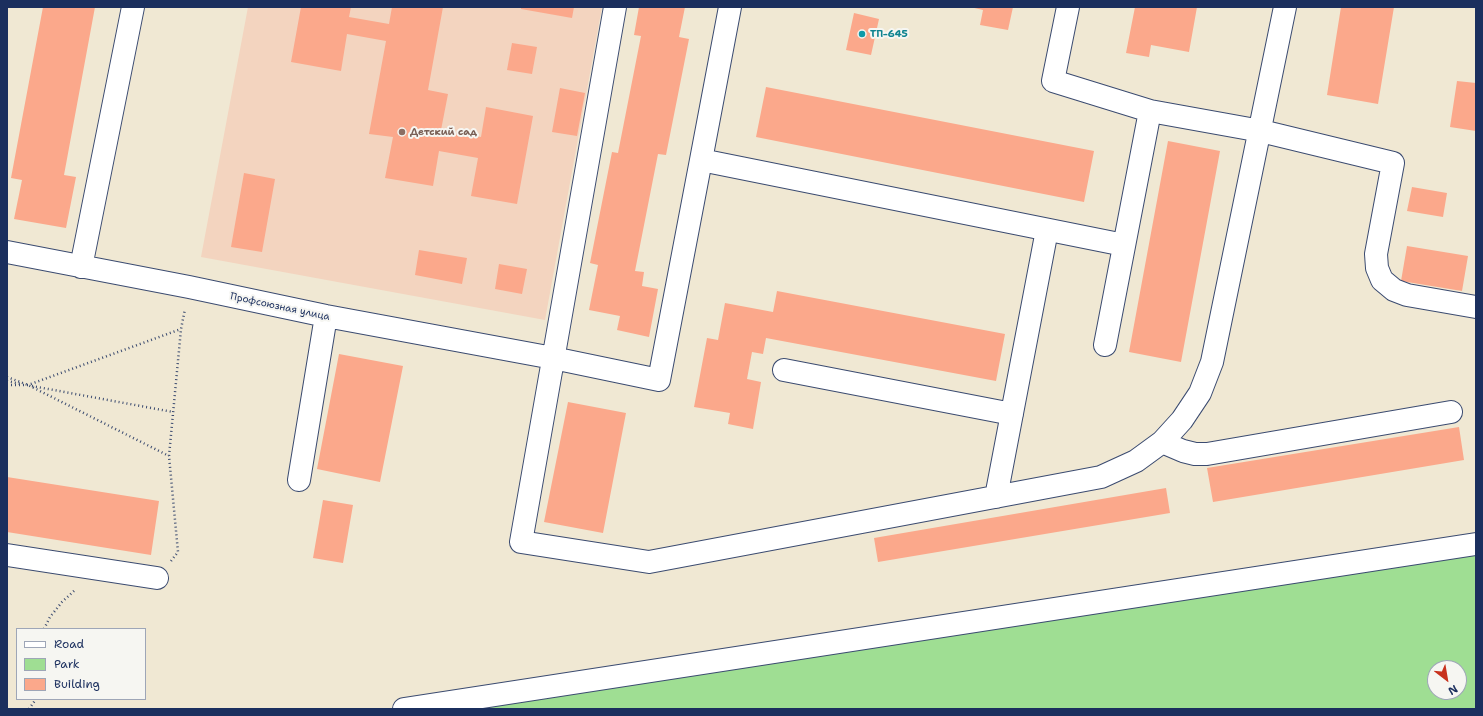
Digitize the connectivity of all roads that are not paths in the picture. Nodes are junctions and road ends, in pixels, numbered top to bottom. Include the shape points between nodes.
1 (133, 7) edge
2 (615, 7) edge
3 (730, 7) edge
4 (1068, 7) edge
5 (1285, 7) edge
6 (1150, 112) junction
7 (1261, 131) junction
8 (701, 160) junction
9 (1047, 230) junction
10 (1124, 246) junction
11 (7, 252) edge
12 (81, 267) junction
13 (1476, 306) edge
14 (326, 316) junction
15 (1105, 345) dead end
16 (553, 358) junction
17 (784, 370) dead end
18 (1451, 412) dead end
19 (1012, 414) junction
20 (1162, 442) junction
21 (299, 480) dead end
22 (996, 497) junction
23 (1476, 544) edge
24 (7, 555) edge
25 (157, 578) road end
26 (404, 709) edge

1 - 12 street
2 - 16 street
3 - 8 street
4 - 6 street via 1053,81
5 - 7 street
6 - 7 street
6 - 10 street
7 - 13 street via 1393,163 1376,254 1377,268 1382,280 1394,290 1407,295
7 - 20 street via 1212,362 1200,393 1182,420
8 - 9 street
8 - 16 street, Профсоюзная улица via 659,380
9 - 10 street
9 - 19 street
10 - 15 street
11 - 12 street, Профсоюзная улица
12 - 14 street, Профсоюзная улица
14 - 16 street, Профсоюзная улица
14 - 21 street
16 - 22 street via 521,542 649,562
17 - 19 street
18 - 20 street via 1207,454 1183,451
19 - 22 street
20 - 22 street via 1136,461 1101,477
23 - 26 street
24 - 25 street

